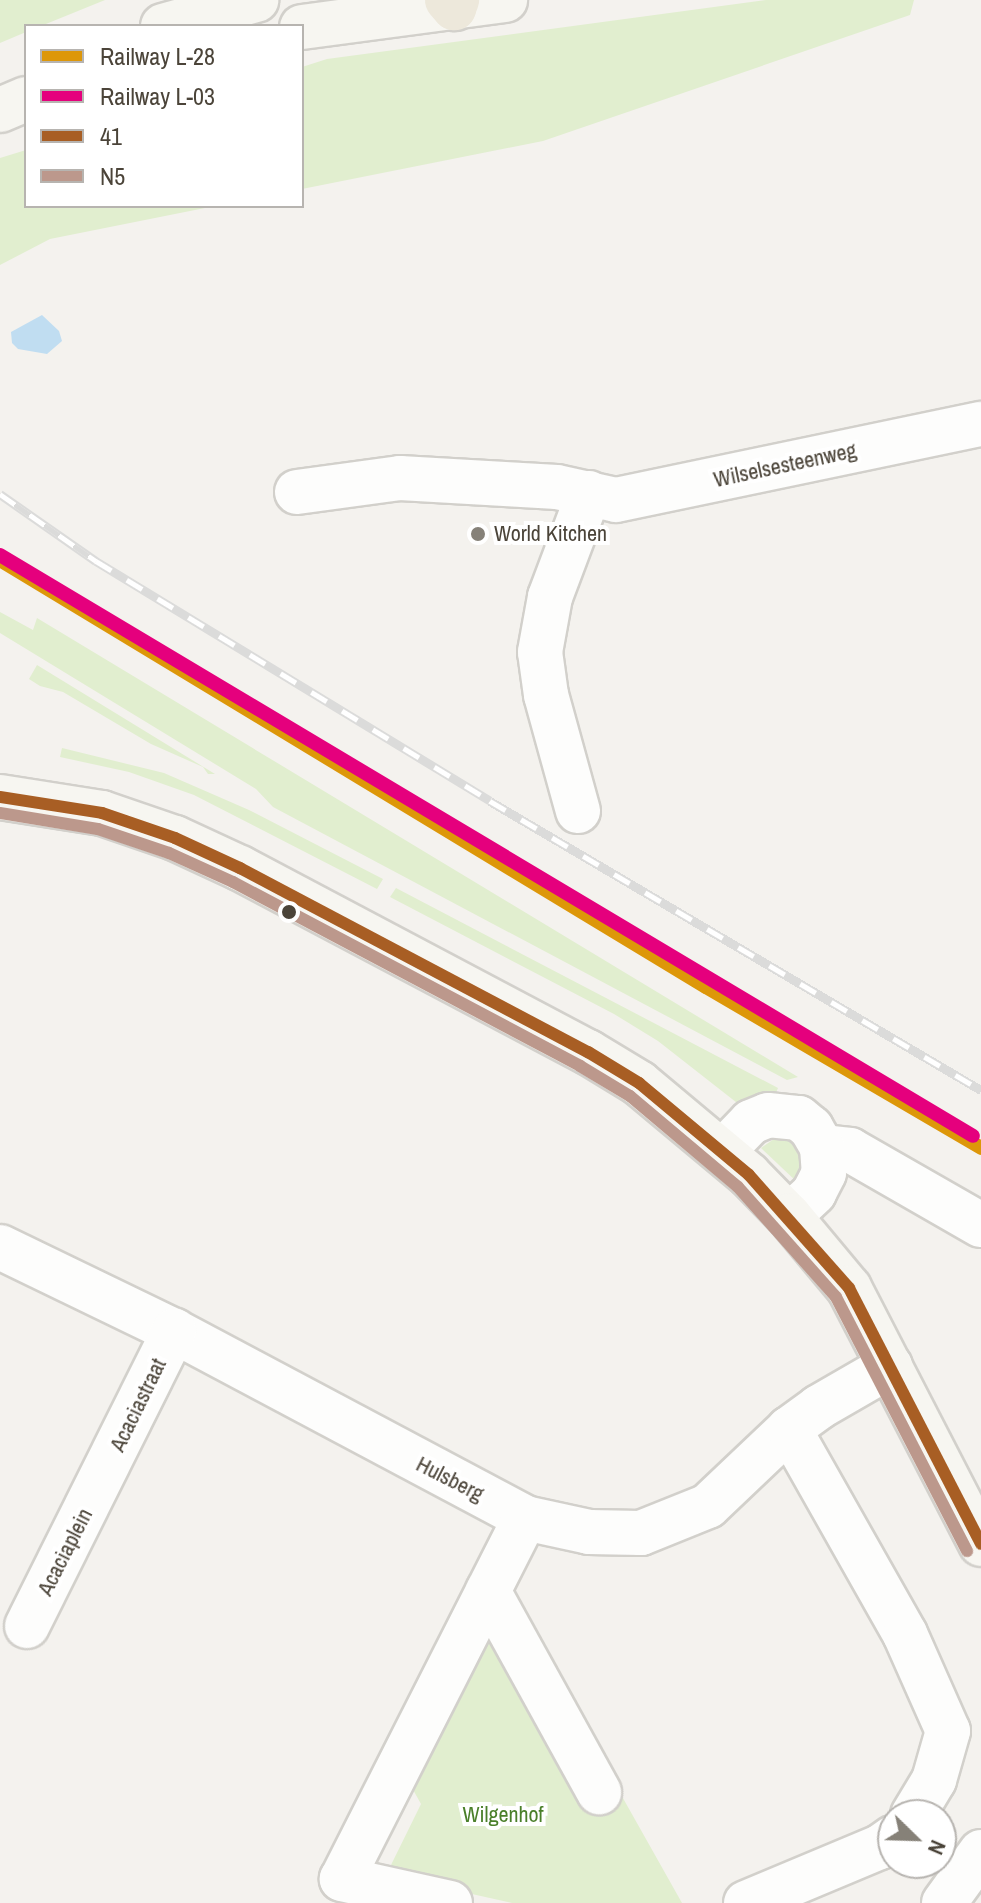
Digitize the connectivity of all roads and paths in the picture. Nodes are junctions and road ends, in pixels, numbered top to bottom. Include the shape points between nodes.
1 (256, 0) edge
2 (505, 0) edge
3 (453, 3) edge
4 (170, 24) edge
5 (304, 27) edge
6 (24, 76) edge
7 (0, 85) edge
8 (24, 100) edge
9 (0, 110) edge
10 (981, 424) edge
11 (297, 492) dead end
12 (589, 493) junction
13 (0, 797) edge
14 (578, 811) dead end
15 (822, 1147) junction
16 (723, 1151) junction
17 (789, 1216) junction
18 (981, 1225) edge
19 (0, 1247) edge
20 (174, 1331) junction
21 (890, 1366) junction
22 (789, 1429) junction
23 (102, 1478) joint
24 (525, 1518) junction
25 (981, 1544) edge
26 (488, 1591) junction
27 (27, 1626) dead end
28 (599, 1792) dead end
29 (923, 1799) edge
30 (877, 1848) edge
31 (981, 1852) edge
32 (450, 1903) edge
33 (746, 1903) edge
34 (944, 1903) edge

1 - 4 street
2 - 3 street
3 - 5 street
6 - 7 street
8 - 9 street
10 - 12 street, Wilselsesteenweg via 616,500
11 - 12 street, Wilselsesteenweg via 400,478
12 - 14 street via 550,597 540,652 546,695
13 - 16 street via 102,813 240,868 588,1052 639,1083
15 - 16 street via 799,1118 768,1115 751,1122
15 - 17 street via 824,1173 814,1193
15 - 18 street via 850,1150
16 - 17 street
17 - 21 street via 849,1288
19 - 20 street, Hulsberg
20 - 23 street, Acaciastraat
20 - 24 street, Hulsberg
21 - 22 street, Hulsberg
21 - 25 street
22 - 24 street, Hulsberg via 733,1487 682,1520 641,1533 589,1532
22 - 29 street via 905,1634 948,1731 934,1780
23 - 27 street, Acaciaplein
24 - 26 street
26 - 28 street
26 - 32 street via 342,1879
30 - 33 street
31 - 34 street

